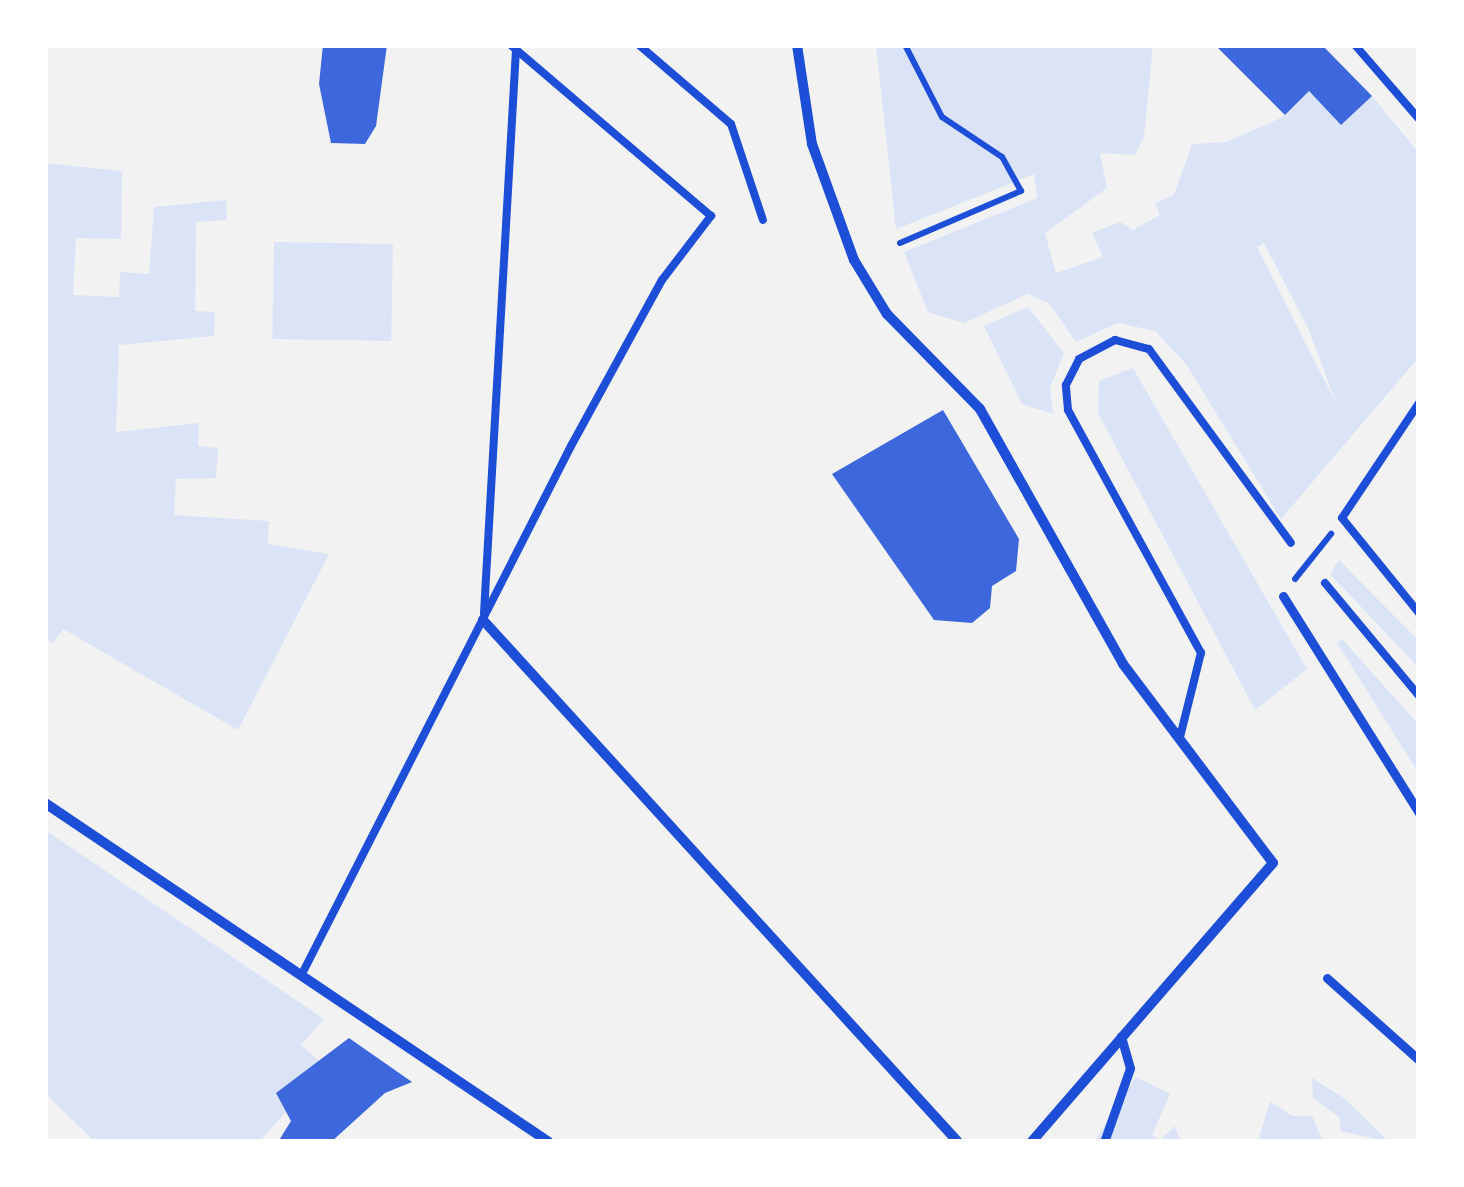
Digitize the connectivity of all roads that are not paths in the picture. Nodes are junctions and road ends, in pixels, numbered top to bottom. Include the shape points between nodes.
1 (639, 45) edge
2 (797, 45) edge
3 (1355, 45) edge
4 (513, 47) edge
5 (1419, 119) edge
6 (763, 220) dead end
7 (1419, 404) edge
8 (1292, 543) dead end
9 (1325, 583) dead end
10 (1285, 592) road end
11 (1419, 613) edge
12 (483, 620) junction
13 (1419, 696) edge
14 (1180, 737) junction
15 (45, 803) edge
16 (1419, 812) edge
17 (304, 970) junction
18 (1327, 978) dead end
19 (1120, 1036) junction
20 (1419, 1060) edge
21 (549, 1142) edge
22 (958, 1142) edge
23 (1030, 1142) edge
24 (1104, 1142) edge

1 - 6 lane via 731,124
2 - 14 street via 812,144 844,240 888,314 980,409 1123,664
3 - 5 lane
4 - 12 lane
4 - 12 lane via 711,216 662,280
7 - 11 lane via 1343,512 1344,528
8 - 14 lane via 1149,349 1115,340 1078,358 1066,385 1068,410 1201,652
9 - 13 lane
10 - 16 street
12 - 17 lane
12 - 22 street
14 - 19 street via 1273,863
15 - 17 street
17 - 21 street
18 - 20 street
19 - 23 street
19 - 24 street via 1130,1068

